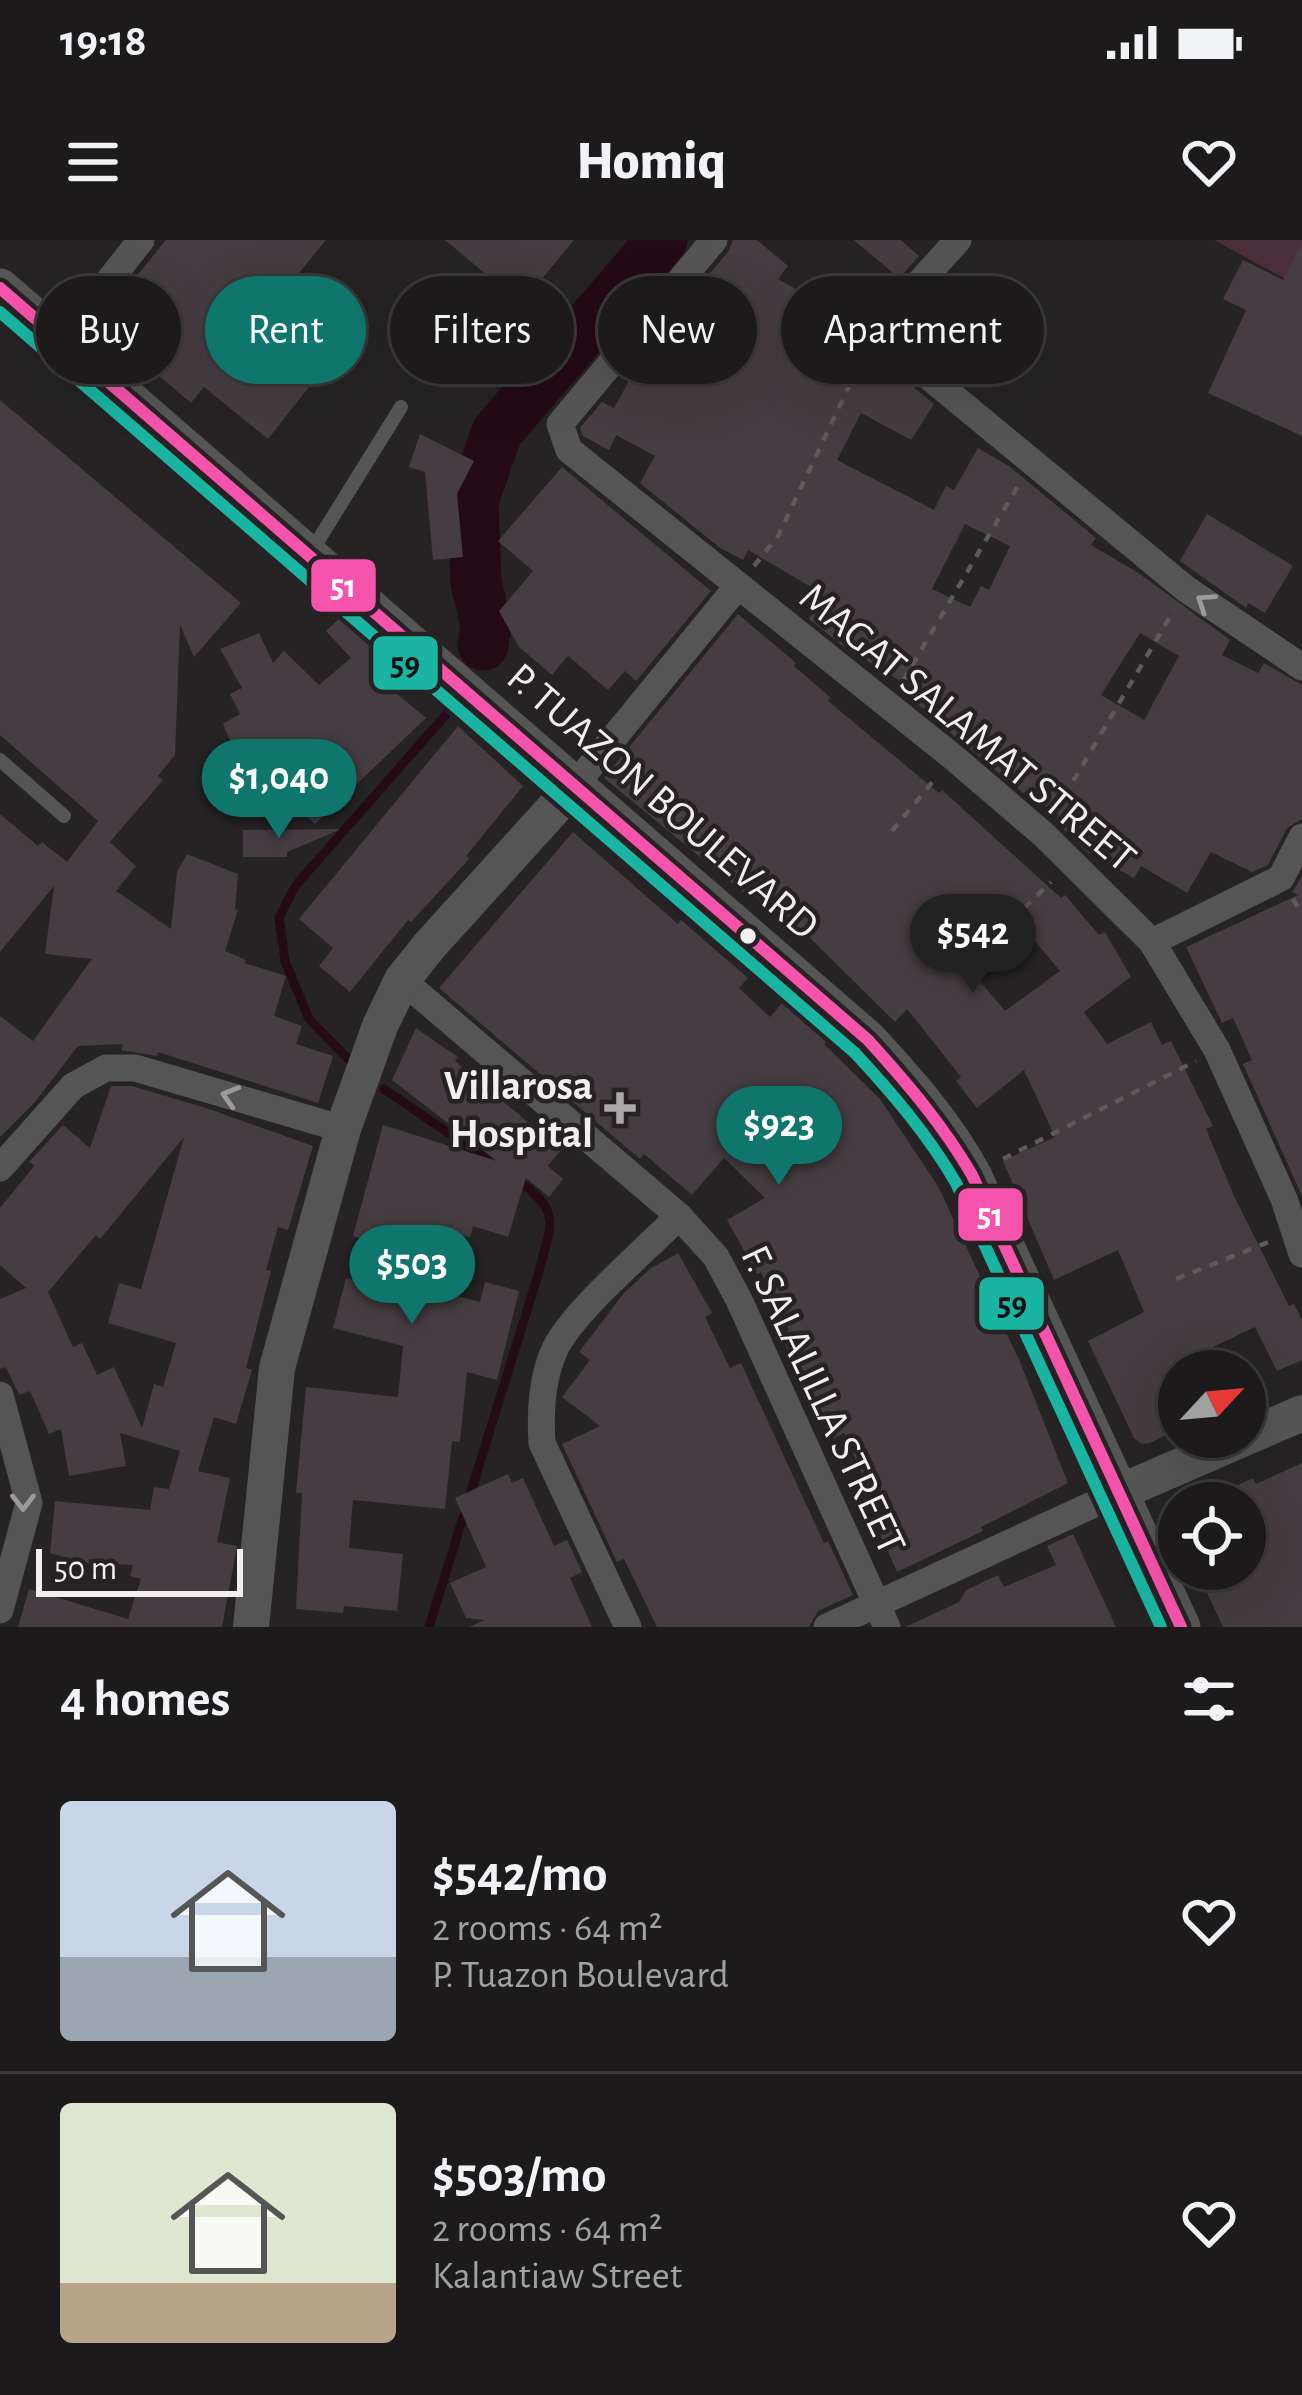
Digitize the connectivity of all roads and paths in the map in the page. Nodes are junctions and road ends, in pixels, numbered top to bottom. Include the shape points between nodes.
1 (141, 240) edge
2 (714, 240) edge
3 (958, 240) edge
4 (113, 276) edge
5 (926, 276) edge
6 (0, 288) edge
7 (36, 321) edge
8 (108, 384) edge
9 (850, 384) edge
10 (936, 384) edge
11 (400, 407) dead end
12 (1030, 464) junction
13 (308, 557) junction
14 (737, 586) junction
15 (1186, 589) junction
16 (1302, 667) edge
17 (888, 707) junction
18 (953, 757) junction
19 (0, 760) edge
20 (575, 785) junction
21 (64, 816) dead end
22 (892, 830) dead end
23 (1043, 834) junction
24 (1302, 837) edge
25 (1072, 861) junction
26 (998, 933) dead end
27 (1152, 942) junction
28 (402, 980) junction
29 (1217, 1050) junction
30 (343, 1130) junction
31 (0, 1168) edge
32 (972, 1175) junction
33 (679, 1216) junction
34 (1297, 1243) edge
35 (1176, 1279) dead end
36 (0, 1395) edge
37 (1302, 1413) edge
38 (1118, 1493) junction
39 (0, 1610) edge
40 (881, 1615) edge
41 (250, 1627) edge
42 (628, 1627) edge
43 (826, 1627) edge
44 (1181, 1627) edge

1 - 4 street
2 - 14 street, MAGAT SALAMAT STREET via 560,424 582,462
3 - 5 street
6 - 7 main road, P. TUAZON BOULEVARD
8 - 13 main road, P. TUAZON BOULEVARD
9 - 14 path via 778,536
10 - 12 street
11 - 13 lane
12 - 15 street
12 - 17 path
13 - 20 main road, P. TUAZON BOULEVARD
14 - 17 street, MAGAT SALAMAT STREET
14 - 20 street
16 -> 15 street
15 - 23 path
17 - 18 street, MAGAT SALAMAT STREET
18 - 22 path
18 - 23 street, MAGAT SALAMAT STREET
19 - 21 lane
20 - 28 street
20 - 32 main road, P. TUAZON BOULEVARD via 868,1040 946,1128
23 - 25 street, MAGAT SALAMAT STREET
24 - 27 street via 1281,878
25 - 26 path
25 - 27 street, MAGAT SALAMAT STREET
27 - 29 street, MAGAT SALAMAT STREET
28 - 30 street
28 - 33 street, F. SALALILLA STREET
29 - 32 path
29 - 34 street, MAGAT SALAMAT STREET
30 -> 31 street via 135,1068 106,1068 73,1086
30 - 41 street via 277,1368
32 - 38 main road, P. TUAZON BOULEVARD
33 - 40 street, F. SALALILLA STREET via 740,1300
33 - 42 street via 569,1328 554,1351 540,1414 542,1443
34 - 35 path
36 -> 39 street via 29,1503
37 - 38 street
38 - 40 street
38 - 44 main road, P. TUAZON BOULEVARD
40 - 43 street

